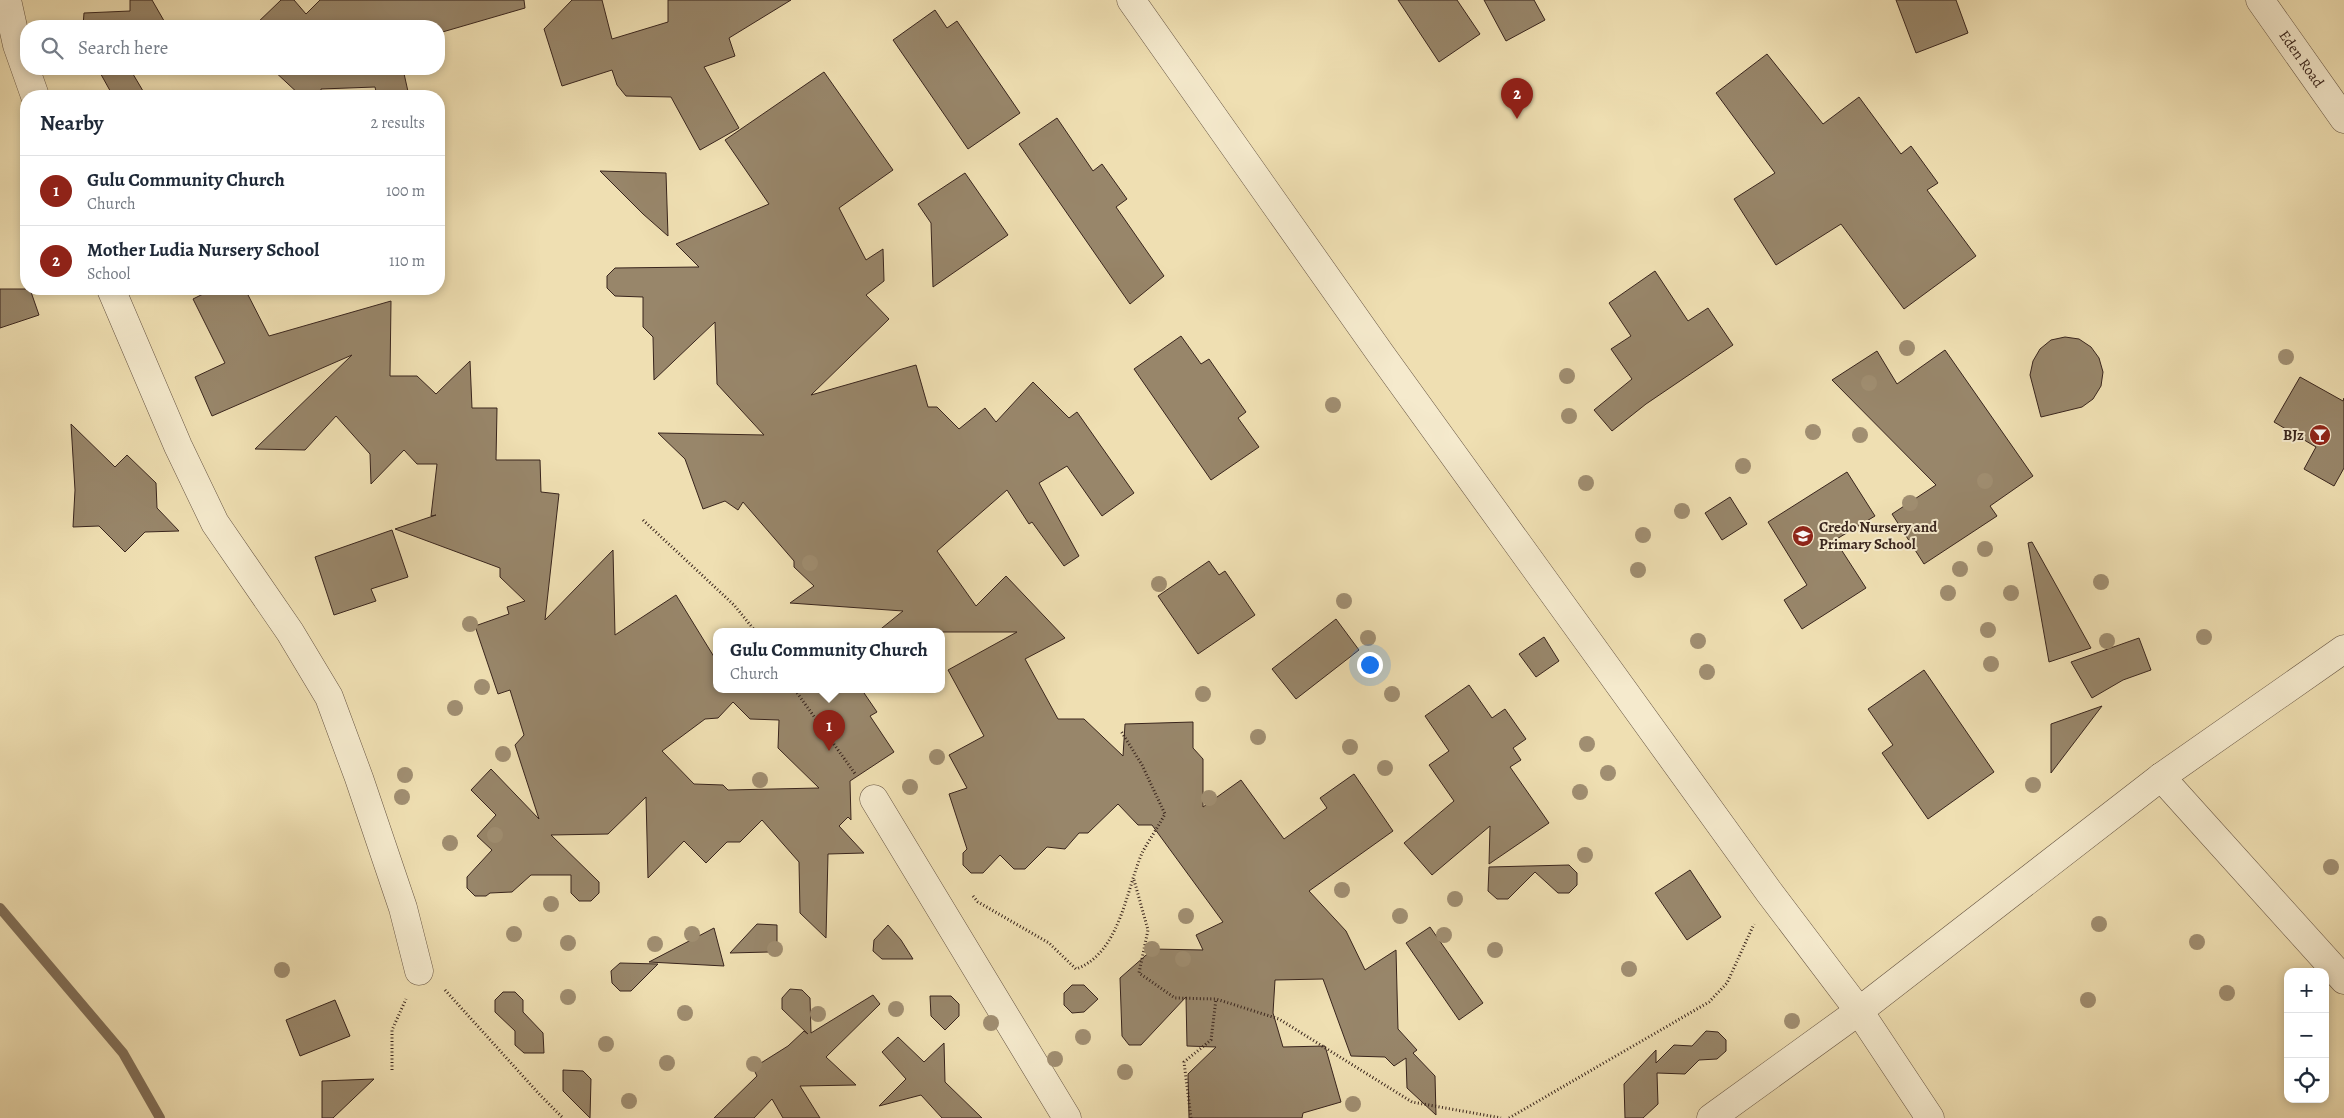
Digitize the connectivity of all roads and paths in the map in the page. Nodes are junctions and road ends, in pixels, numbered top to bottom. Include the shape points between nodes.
1 (7, 0) edge
2 (1131, 0) edge
3 (2260, 0) edge
4 (20, 54) edge
5 (28, 75) edge
6 (34, 90) edge
7 (2344, 119) edge
8 (113, 295) edge
9 (643, 520) dead end
10 (753, 628) edge
11 (2344, 649) edge
12 (797, 693) edge
13 (1121, 731) dead end
14 (2161, 777) junction
15 (874, 799) joint
16 (1133, 880) junction
17 (967, 890) dead end
18 (1769, 892) junction
19 (419, 971) junction
20 (2344, 980) edge
21 (1216, 999) junction
22 (1859, 1011) junction
23 (392, 1070) dead end
24 (563, 1118) edge
25 (1067, 1118) edge
26 (1191, 1118) edge
27 (1501, 1118) edge
28 (1509, 1118) edge
29 (1711, 1118) edge
30 (1930, 1118) edge

1 - 4 street
2 - 18 street via 1386,361
3 - 7 street, Eden Road
5 - 6 street
8 - 19 street via 215,523 290,632 329,697 403,908
9 - 10 path via 734,605
11 - 14 street
12 - 15 path
13 - 16 path via 1142,765 1165,814 1143,852
14 - 20 street
14 - 22 street
15 - 25 street
16 - 17 path via 1118,924 1093,961 1076,968 1049,943 978,902
16 - 21 path via 1148,930 1139,973 1175,998
18 - 22 street
18 - 28 path via 1727,982 1709,1002
19 - 23 path via 392,1030
19 - 24 path via 449,993
21 - 26 path via 1212,1040 1184,1062
21 - 27 path via 1280,1019 1412,1102
22 - 29 street
22 - 30 street

